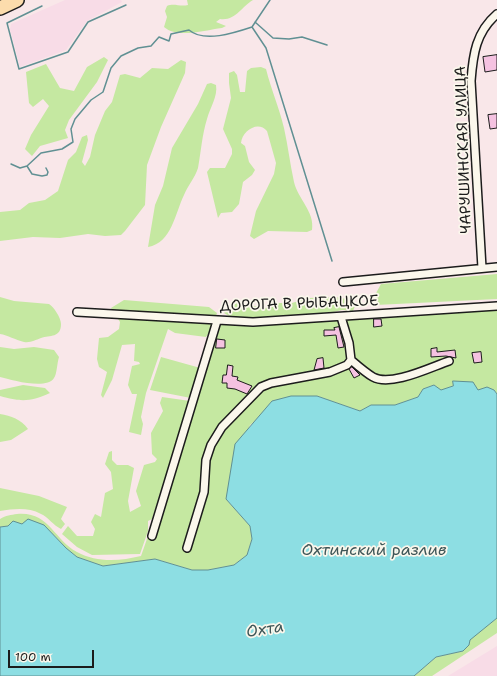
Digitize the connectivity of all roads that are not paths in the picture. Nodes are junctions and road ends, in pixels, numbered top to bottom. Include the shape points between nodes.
1 (17, 0) edge
2 (0, 8) edge
3 (497, 14) edge
4 (497, 267) edge
5 (482, 268) junction
6 (343, 282) dead end
7 (497, 306) edge
8 (78, 312) dead end
9 (341, 317) junction
10 (217, 321) junction
11 (351, 360) junction
12 (449, 361) dead end
13 (152, 536) dead end
14 (187, 548) dead end

1 - 2 highway
3 - 5 street, ЧАРУШИНСКАЯ УЛИЦА via 480,35 473,54 471,81
4 - 5 street
5 - 6 street
7 - 9 street, ДОРОГА В РЫБАЦКОЕ
8 - 10 street, ДОРОГА В РЫБАЦКОЕ
9 - 10 street, ДОРОГА В РЫБАЦКОЕ via 253,322
9 - 11 street
10 - 13 street
11 - 12 street via 373,377 387,380 412,375
11 - 14 street via 347,365 330,372 271,382 261,387 222,427 211,445 206,460 204,492

